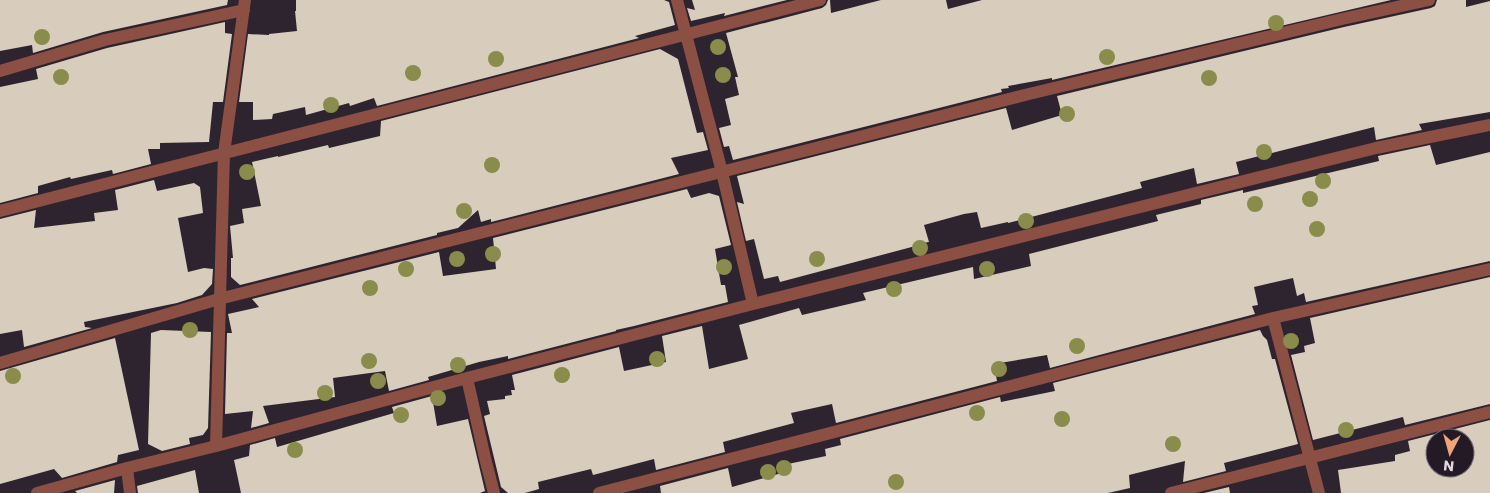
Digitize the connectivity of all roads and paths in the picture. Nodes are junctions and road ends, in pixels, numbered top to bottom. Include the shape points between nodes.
1 (677, 0) edge
2 (820, 0) edge
3 (1428, 0) edge
4 (245, 5) edge
5 (687, 34) junction
6 (0, 71) edge
7 (1490, 125) edge
8 (224, 153) junction
9 (722, 172) junction
10 (0, 212) edge
11 (1490, 268) edge
12 (219, 299) junction
13 (753, 304) junction
14 (1273, 318) junction
15 (0, 363) edge
16 (467, 378) junction
17 (1490, 412) edge
18 (216, 446) junction
19 (1310, 457) junction
20 (127, 468) junction
21 (37, 493) edge
22 (130, 493) edge
23 (494, 493) edge
24 (598, 493) edge
25 (1171, 493) edge
26 (1319, 493) edge

1 - 5 street
2 - 5 street
3 - 9 street via 1038,92
4 - 6 street via 105,40
4 - 8 street
5 - 8 street
5 - 9 street
7 - 13 street via 1376,148
8 - 10 street
8 - 12 street
9 - 12 street
9 - 13 street
11 - 14 street
12 - 15 street
12 - 18 street
13 - 16 street
14 - 19 street
14 - 24 street
16 - 18 street
16 - 23 street
17 - 19 street
18 - 20 street
19 - 25 street
19 - 26 street
20 - 21 street
20 - 22 street

